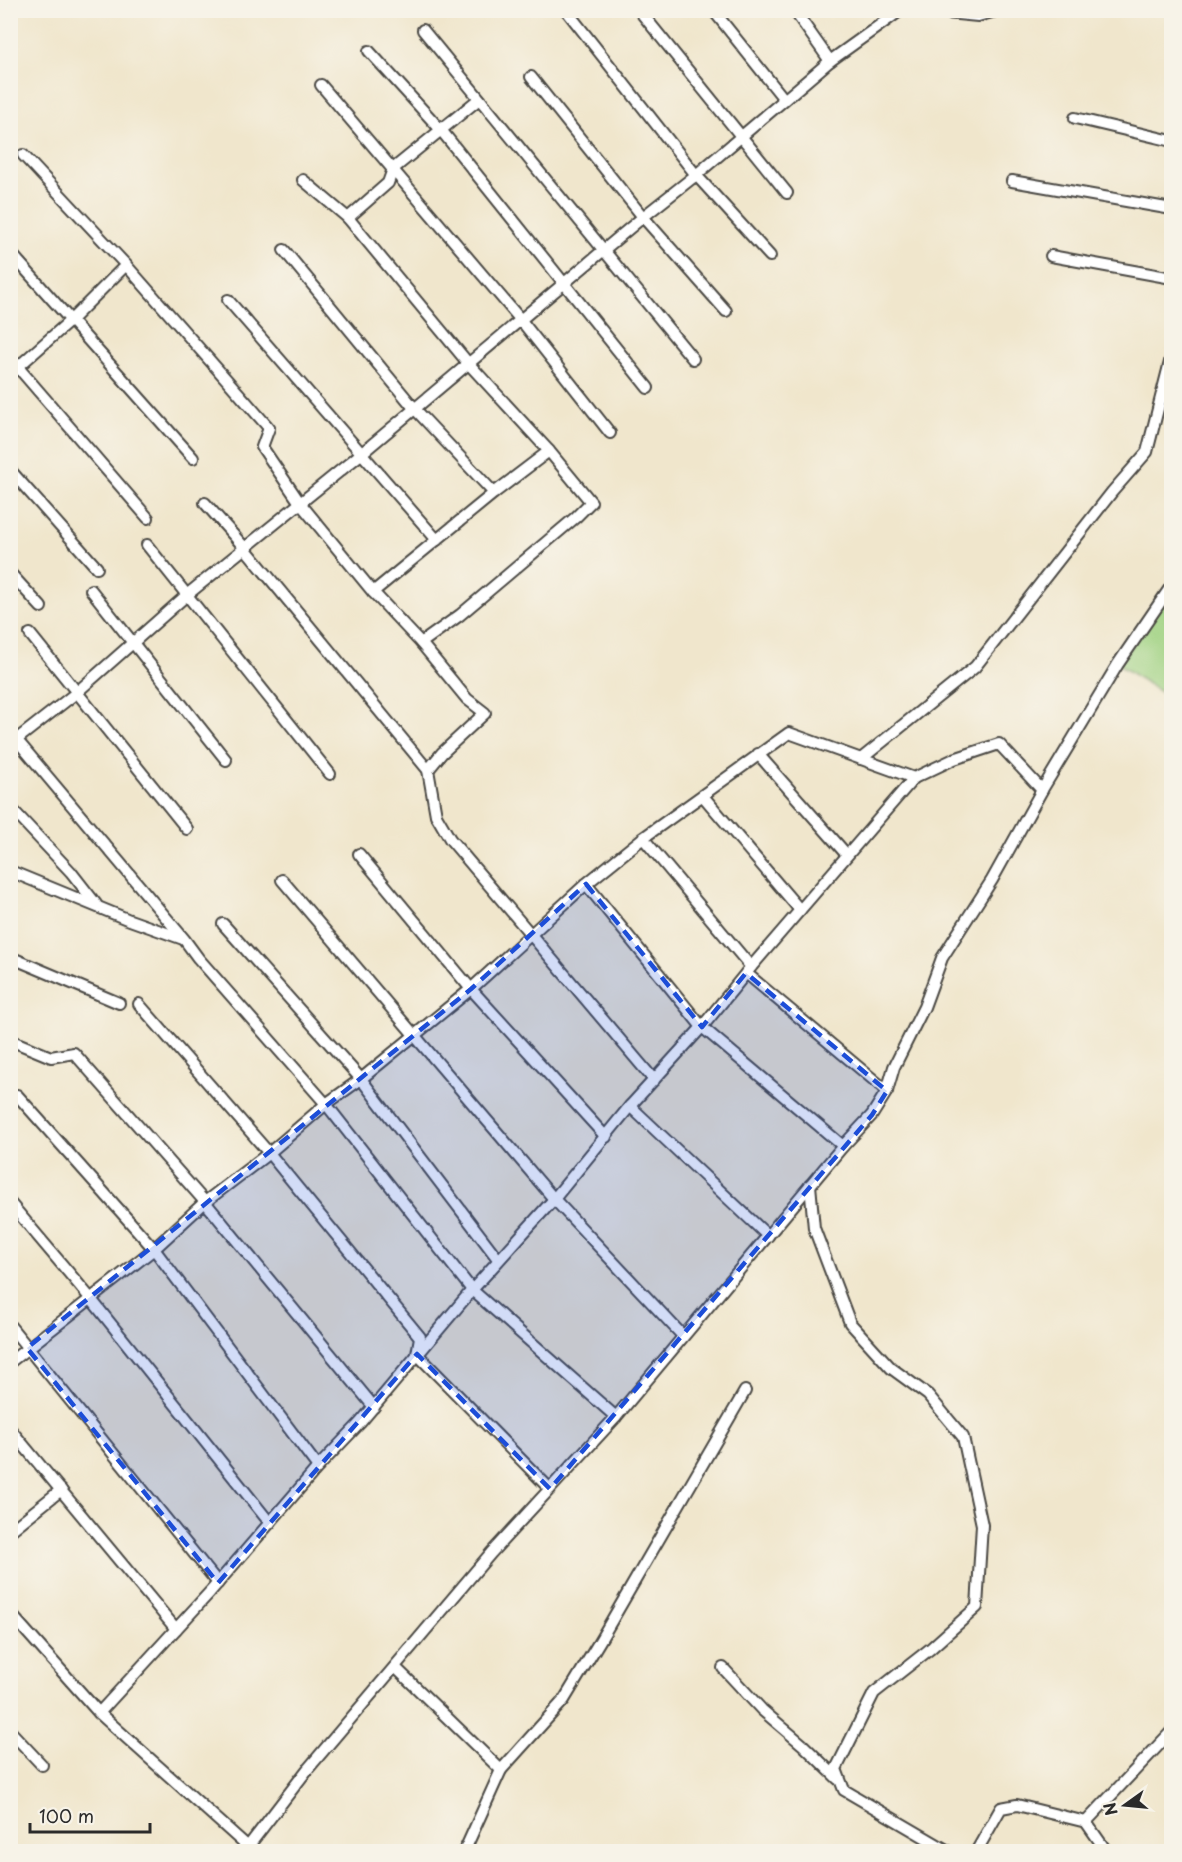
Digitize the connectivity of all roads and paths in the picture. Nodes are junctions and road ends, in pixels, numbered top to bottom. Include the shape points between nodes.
1 (566, 10) edge
2 (639, 10) edge
3 (713, 10) edge
4 (794, 10) edge
5 (901, 10) edge
6 (916, 10) edge
7 (999, 10) edge
8 (423, 30) dead end
9 (369, 51) dead end
10 (830, 60) junction
11 (531, 77) dead end
12 (321, 85) dead end
13 (479, 99) junction
14 (784, 99) junction
15 (1075, 118) dead end
16 (441, 130) junction
17 (741, 136) junction
18 (1172, 141) edge
19 (23, 155) dead end
20 (393, 169) junction
21 (696, 175) junction
22 (303, 180) dead end
23 (1012, 181) dead end
24 (787, 193) dead end
25 (1172, 209) edge
26 (643, 217) junction
27 (348, 218) junction
28 (284, 250) dead end
29 (603, 250) junction
30 (10, 252) edge
31 (770, 256) dead end
32 (1051, 256) dead end
33 (126, 265) junction
34 (1172, 278) edge
35 (564, 283) junction
36 (228, 300) dead end
37 (726, 311) dead end
38 (520, 319) junction
39 (71, 320) junction
40 (1172, 354) edge
41 (10, 358) edge
42 (693, 359) dead end
43 (468, 363) junction
44 (15, 371) edge
45 (648, 388) dead end
46 (414, 408) junction
47 (610, 433) dead end
48 (549, 451) junction
49 (362, 453) junction
50 (193, 458) dead end
51 (10, 470) edge
52 (494, 493) junction
53 (205, 503) dead end
54 (300, 503) junction
55 (148, 518) dead end
56 (438, 540) junction
57 (147, 545) dead end
58 (244, 547) junction
59 (97, 568) dead end
60 (10, 573) edge
61 (1172, 585) edge
62 (91, 591) dead end
63 (373, 592) junction
64 (188, 594) junction
65 (41, 607) dead end
66 (30, 634) dead end
67 (133, 642) junction
68 (421, 643) junction
69 (76, 693) junction
70 (12, 740) edge
71 (758, 754) junction
72 (861, 759) junction
73 (226, 760) dead end
74 (428, 770) junction
75 (330, 774) dead end
76 (914, 778) junction
77 (1042, 790) junction
78 (703, 796) junction
79 (10, 807) edge
80 (187, 829) dead end
81 (643, 838) junction
82 (359, 854) dead end
83 (847, 855) junction
84 (10, 871) edge
85 (282, 880) dead end
86 (586, 884) junction
87 (98, 907) junction
88 (800, 910) junction
89 (223, 924) dead end
90 (530, 933) junction
91 (184, 939) junction
92 (10, 957) edge
93 (748, 970) junction
94 (471, 990) junction
95 (119, 1003) dead end
96 (139, 1004) dead end
97 (702, 1027) junction
98 (413, 1036) junction
99 (10, 1040) edge
100 (361, 1079) junction
101 (654, 1080) junction
102 (886, 1091) junction
103 (17, 1095) dead end
104 (326, 1104) junction
105 (630, 1106) junction
106 (606, 1137) junction
107 (843, 1146) junction
108 (269, 1153) junction
109 (810, 1185) junction
110 (554, 1199) junction
111 (206, 1202) junction
112 (10, 1203) edge
113 (768, 1236) junction
114 (154, 1248) junction
115 (498, 1259) junction
116 (472, 1290) junction
117 (92, 1299) junction
118 (10, 1326) edge
119 (683, 1336) junction
120 (27, 1347) junction
121 (417, 1354) junction
122 (10, 1362) edge
123 (745, 1391) dead end
124 (374, 1407) junction
125 (616, 1416) junction
126 (10, 1429) edge
127 (318, 1467) junction
128 (550, 1489) junction
129 (61, 1490) junction
130 (270, 1523) junction
131 (10, 1531) edge
132 (218, 1583) junction
133 (10, 1613) edge
134 (176, 1629) junction
135 (394, 1667) junction
136 (723, 1668) dead end
137 (99, 1713) junction
138 (10, 1731) edge
139 (1172, 1731) edge
140 (42, 1765) dead end
141 (501, 1770) junction
142 (840, 1781) junction
143 (1086, 1822) junction
144 (246, 1849) edge
145 (464, 1851) edge
146 (950, 1851) edge
147 (976, 1851) edge
148 (1107, 1851) edge

1 - 21 street
2 - 17 street
3 - 14 street
4 - 10 street
5 - 10 street
6 - 7 street via 978,16
8 - 13 street
9 - 16 street
10 - 14 street
11 - 26 street
12 - 20 street
13 - 16 street
13 - 29 street
14 - 17 street
15 - 18 street
16 - 20 street
16 - 35 street
17 - 21 street
17 - 24 street
19 - 33 street
20 - 27 street via 388,183
20 - 38 street
21 - 26 street
21 - 31 street
22 - 27 street
23 - 25 street
26 - 29 street
26 - 37 street
27 - 43 street
28 - 46 street
29 - 35 street
29 - 42 street
30 - 39 street
32 - 34 street
33 - 39 street
33 - 54 street via 269,428 262,447
35 - 38 street
35 - 45 street
36 - 49 street
38 - 43 street
38 - 47 street
39 - 44 street
39 - 50 street
40 - 72 street via 1147,452 975,667
41 - 44 street
43 - 46 street
43 - 48 street
44 - 55 street
46 - 49 street
46 - 52 street
48 - 52 street
48 - 68 street via 591,502 460,615
49 - 54 street
49 - 56 street
51 - 59 street
52 - 56 street
53 - 58 street
54 - 58 street
54 - 63 street
56 - 63 street
57 - 64 street
58 - 64 street
58 - 74 street
60 - 65 street
61 - 77 street via 1118,664
62 - 67 street
63 - 68 street
64 - 67 street
64 - 75 street
66 - 69 street
67 - 69 street
67 - 73 street
68 - 74 street via 467,699 485,713
69 - 70 street
69 - 80 street
70 - 91 street
71 - 72 street via 789,733
71 - 78 street
71 - 83 street
72 - 76 street
74 - 90 street via 435,815 450,839
76 - 77 street via 999,744
76 - 83 street
77 - 102 street via 992,880 942,958
78 - 81 street
78 - 88 street
79 - 87 street
81 - 86 street
81 - 93 street
82 - 94 street
83 - 88 street
84 - 87 street
85 - 98 street
86 - 90 street
86 - 97 street
87 - 91 street
88 - 93 street
89 - 100 street
90 - 94 street
90 - 101 street
91 - 104 street
92 - 95 street
93 - 97 street
93 - 102 street
94 - 98 street
94 - 106 street
96 - 108 street
97 - 101 street
97 - 107 street
98 - 100 street
98 - 110 street
99 - 111 street via 51,1057 74,1053
100 - 104 street
100 - 115 street
101 - 105 street
102 - 107 street via 872,1115
103 - 114 street
104 - 108 street
104 - 116 street
105 - 106 street
105 - 113 street
106 - 110 street
107 - 109 street
108 - 111 street
108 - 121 street via 420,1337
109 - 113 street
109 - 142 street via 814,1228 850,1323 891,1368 928,1395 963,1437 982,1525 977,1607 874,1693 836,1769
110 - 115 street
110 - 119 street
111 - 114 street
111 - 124 street
112 - 117 street
113 - 119 street
114 - 117 street
114 - 127 street
115 - 116 street
116 - 121 street
116 - 125 street
117 - 120 street
117 - 130 street
118 - 120 street
119 - 125 street
120 - 122 street
120 - 132 street
121 - 124 street
121 - 128 street
123 - 141 street via 564,1700
124 - 127 street
125 - 128 street
126 - 129 street
127 - 130 street
128 - 135 street
129 - 131 street
129 - 134 street
130 - 132 street
132 - 134 street
133 - 137 street
134 - 137 street
135 - 141 street
135 - 144 street
136 - 142 street via 762,1710
137 - 144 street
138 - 140 street
139 - 143 street
141 - 145 street
142 - 146 street via 844,1790
143 - 147 street via 1017,1805 1001,1808
143 - 148 street

